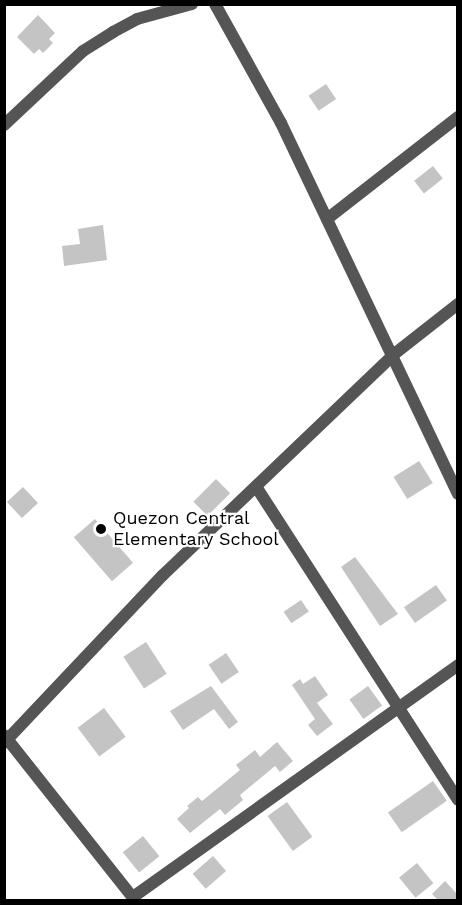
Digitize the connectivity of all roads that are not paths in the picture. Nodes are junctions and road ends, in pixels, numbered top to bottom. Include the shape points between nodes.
1 (192, 4) edge
2 (215, 4) edge
3 (458, 117) edge
4 (4, 125) edge
5 (327, 219) junction
6 (458, 304) edge
7 (393, 355) junction
8 (256, 488) junction
9 (458, 494) edge
10 (458, 665) edge
11 (395, 706) junction
12 (6, 738) edge
13 (458, 800) edge
14 (134, 899) edge

1 - 4 street via 137,19 113,32 84,51
2 - 5 street via 267,96
3 - 5 street
5 - 7 street
6 - 7 street
7 - 8 street
7 - 9 street
8 - 11 street
8 - 12 street via 163,575
10 - 11 street
11 - 13 street
11 - 14 street
12 - 14 street

